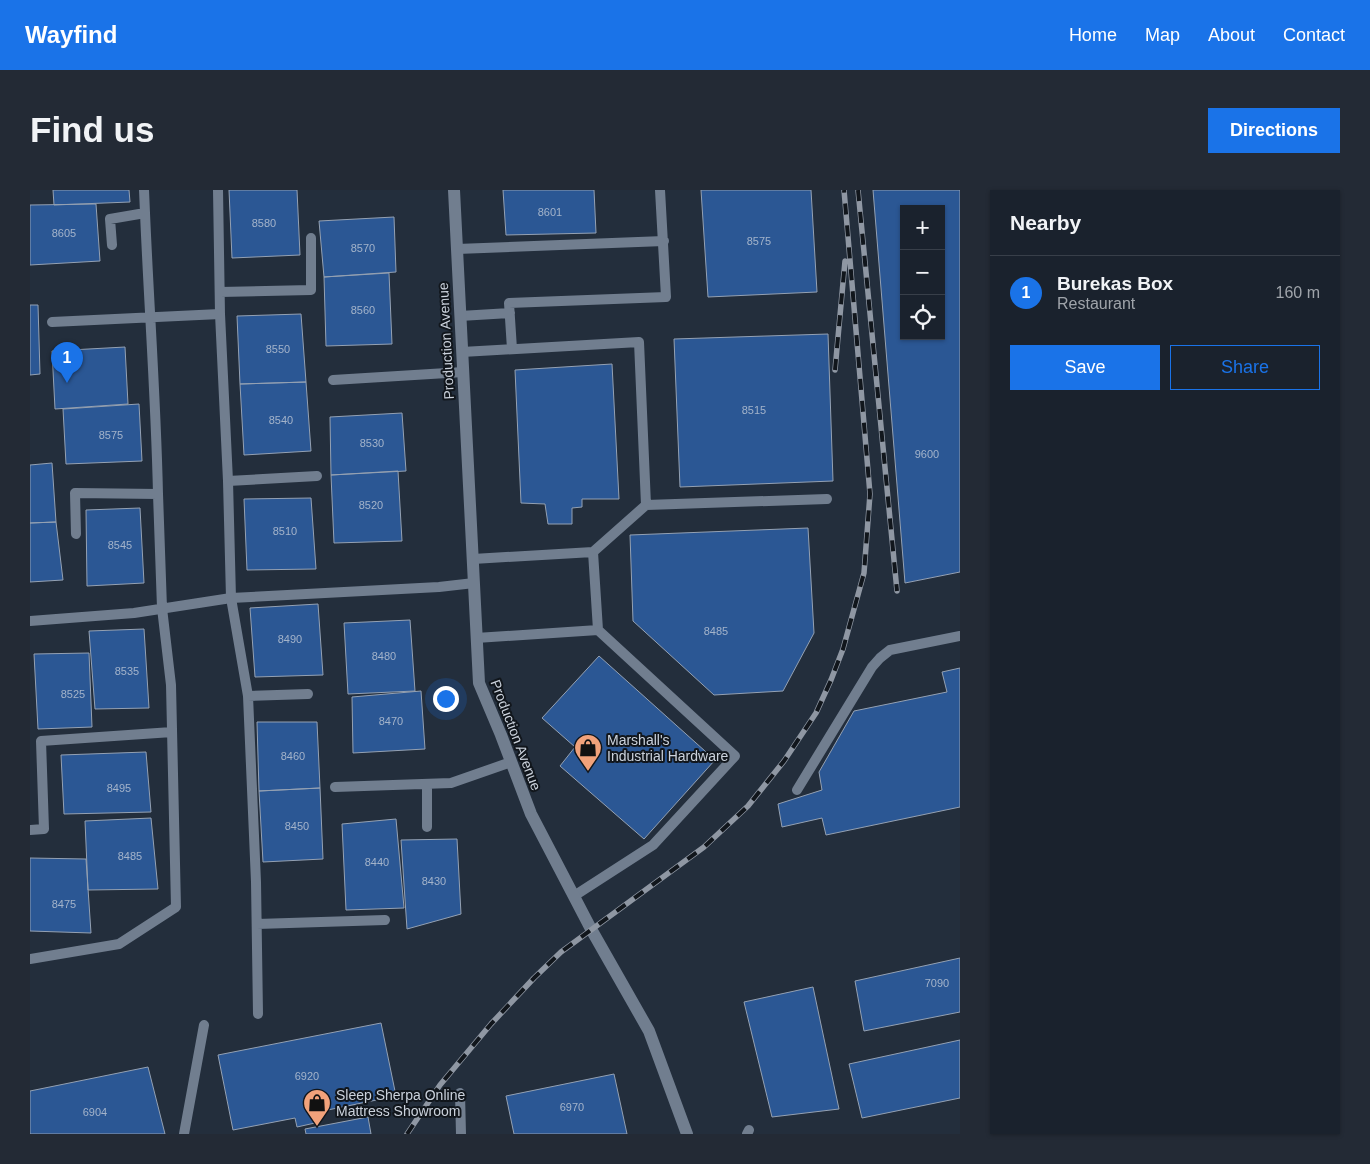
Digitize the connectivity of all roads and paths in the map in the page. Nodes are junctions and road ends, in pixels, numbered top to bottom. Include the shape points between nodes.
1 (144, 190) edge
2 (218, 190) edge
3 (454, 190) edge
4 (660, 190) edge
5 (145, 213) junction
6 (310, 238) dead end
7 (664, 241) junction
8 (112, 245) dead end
9 (457, 249) junction
10 (220, 292) junction
11 (510, 313) junction
12 (220, 314) junction
13 (460, 316) junction
14 (149, 318) junction
15 (52, 322) dead end
16 (512, 349) junction
17 (462, 352) junction
18 (463, 372) junction
19 (333, 380) dead end
20 (317, 476) dead end
21 (228, 481) junction
22 (158, 494) junction
23 (827, 499) dead end
24 (646, 505) junction
25 (76, 534) dead end
26 (593, 552) junction
27 (472, 559) junction
28 (474, 583) junction
29 (231, 598) junction
30 (162, 608) junction
31 (30, 621) edge
32 (598, 630) junction
33 (960, 636) edge
34 (476, 638) junction
35 (308, 694) dead end
36 (248, 696) junction
37 (172, 732) junction
38 (511, 762) junction
39 (427, 784) junction
40 (335, 787) dead end
41 (796, 790) dead end
42 (427, 827) dead end
43 (30, 830) edge
44 (574, 896) junction
45 (385, 920) dead end
46 (257, 924) junction
47 (30, 959) edge
48 (258, 1014) dead end
49 (204, 1025) dead end
50 (460, 1093) dead end
51 (184, 1134) edge
52 (461, 1134) edge
53 (687, 1134) edge

1 - 5 lane
2 - 10 lane
3 - 9 street, Production Avenue
4 - 7 lane
5 - 8 lane via 110,220
5 - 14 lane
6 - 10 lane via 311,290
7 - 9 lane
7 - 11 lane via 666,297 510,302
9 - 13 street, Production Avenue
10 - 12 lane
11 - 13 lane
11 - 16 lane
12 - 14 lane
12 - 21 lane
13 - 17 street, Production Avenue
14 - 15 lane
14 - 22 lane
16 - 17 lane
16 - 24 lane via 638,342
17 - 18 street, Production Avenue
18 - 19 lane
18 - 27 street, Production Avenue
20 - 21 lane
21 - 29 lane
22 - 25 lane via 75,493
22 - 30 lane
23 - 24 lane
24 - 26 lane
26 - 27 lane
26 - 32 lane
27 - 28 street, Production Avenue
28 - 29 lane
28 - 34 street, Production Avenue
29 - 30 lane
29 - 36 lane
30 - 31 lane
30 - 37 lane via 171,685
32 - 34 lane
32 - 44 lane via 735,756 653,845
33 - 41 lane via 890,650 880,658
34 - 38 street, Production Avenue via 478,683
35 - 36 lane
36 - 46 lane
37 - 43 lane via 41,741 44,829
37 - 47 lane via 176,907 119,944
38 - 39 lane via 451,783
38 - 44 street, Production Avenue via 531,814
39 - 40 lane
39 - 42 lane
44 - 53 street, Production Avenue via 649,1031
45 - 46 lane
46 - 48 lane
49 - 51 lane
50 - 52 lane

